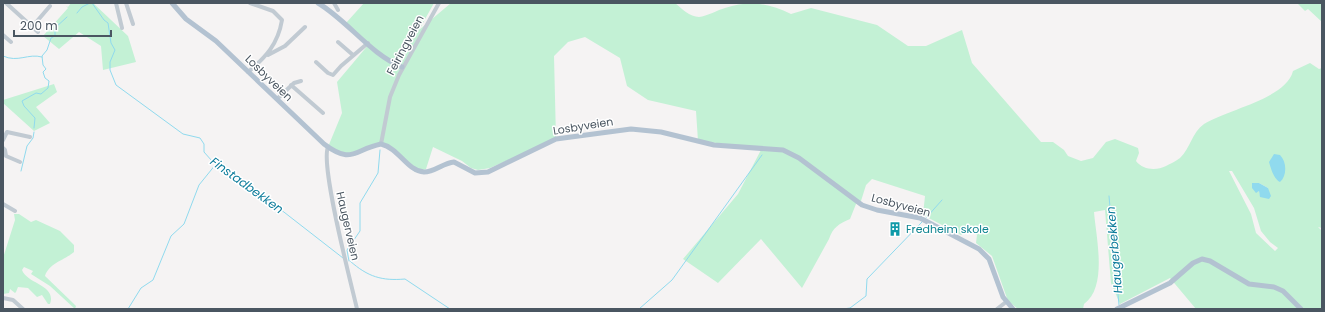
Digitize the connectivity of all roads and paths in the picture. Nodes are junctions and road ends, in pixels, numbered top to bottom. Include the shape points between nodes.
1 (6, 3) edge
2 (116, 3) edge
3 (126, 3) edge
4 (172, 3) edge
5 (250, 3) edge
6 (318, 3) edge
7 (334, 3) edge
8 (439, 3) edge
9 (50, 6) dead end
10 (338, 10) dead end
11 (133, 24) dead end
12 (32, 26) junction
13 (305, 27) dead end
14 (122, 28) dead end
15 (38, 32) dead end
16 (3, 35) edge
17 (11, 42) dead end
18 (338, 42) dead end
19 (368, 43) junction
20 (268, 55) junction
21 (353, 56) junction
22 (316, 62) dead end
23 (402, 67) junction
24 (248, 72) junction
25 (301, 81) dead end
26 (291, 85) junction
27 (277, 99) junction
28 (323, 114) dead end
29 (30, 137) dead end
30 (3, 140) edge
31 (381, 144) junction
32 (328, 147) junction
33 (3, 148) edge
34 (20, 162) dead end
35 (3, 205) edge
36 (15, 211) dead end
37 (3, 299) edge
38 (1006, 302) junction
39 (23, 309) edge
40 (357, 309) edge
41 (997, 309) edge
42 (1012, 309) edge
43 (1117, 309) edge
44 (1301, 309) edge

1 - 12 street
2 - 14 street
3 - 11 street
4 - 24 main road, Losbyveien via 186,19 216,41
5 - 20 street via 273,11 282,20 277,38
6 - 19 main road
7 - 10 street
8 - 23 street, Feiringveien
9 - 12 street
12 - 15 street
13 - 20 street via 285,46
16 - 17 street
18 - 21 street
19 - 21 street
19 - 23 main road via 381,55
20 - 24 street
21 - 22 street via 333,75
23 - 31 street, Feiringveien via 388,103
24 - 27 main road, Losbyveien
25 - 26 street
26 - 27 street
26 - 28 street
27 - 32 main road, Losbyveien
29 - 30 street via 7,132
31 - 32 main road, Losbyveien via 349,155 343,155
31 - 38 main road, Losbyveien via 393,149 418,171 433,171 454,162 475,173 494,170 556,139 631,129 661,132 714,145 784,150 862,204 877,210 920,218 979,249 989,259
32 - 40 street, Haugerveien via 326,156 329,183
33 - 34 street via 6,156
35 - 36 street
37 - 39 street via 13,300
38 - 41 street
38 - 42 main road, Losbyveien
43 - 44 main road via 1170,283 1193,263 1202,259 1249,284 1274,287 1283,291

